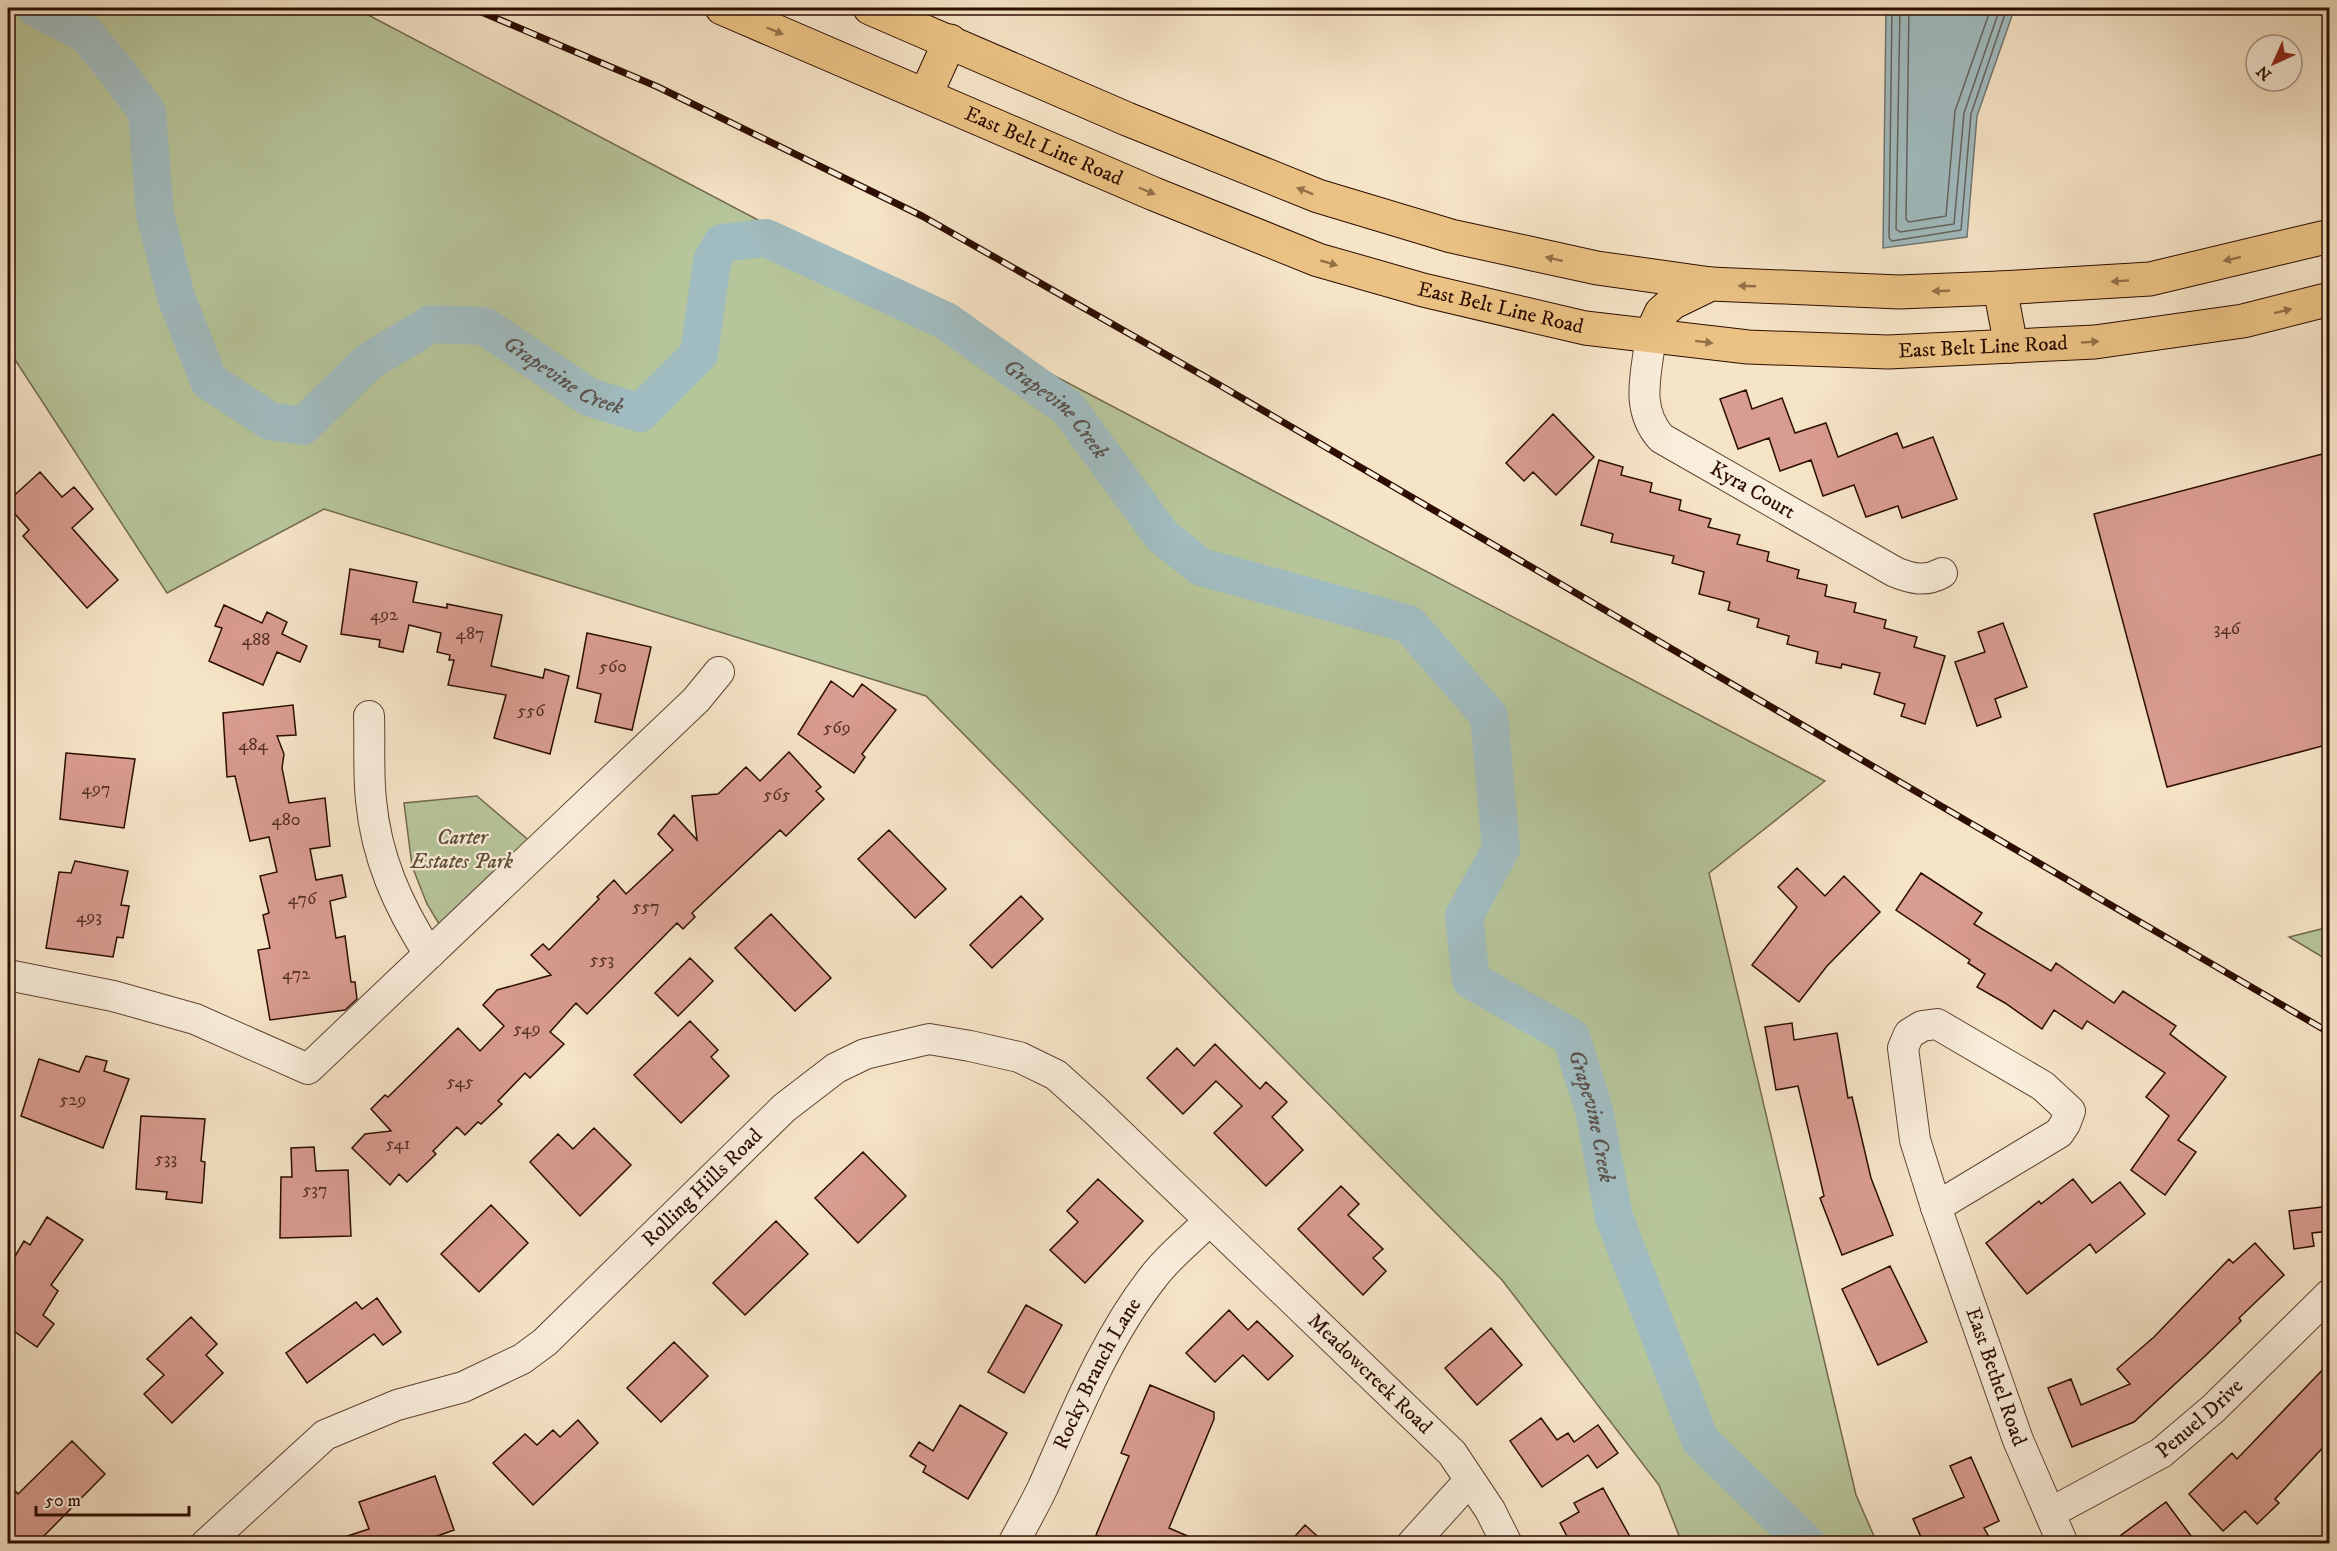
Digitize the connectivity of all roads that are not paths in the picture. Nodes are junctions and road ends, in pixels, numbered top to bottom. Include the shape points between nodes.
1 (722, 8) edge
2 (870, 8) edge
3 (950, 41) junction
4 (926, 94) junction
5 (2330, 236) edge
6 (1711, 284) junction
7 (2000, 288) junction
8 (2330, 299) edge
9 (1650, 335) junction
10 (2011, 346) junction
11 (1942, 573) dead end
12 (719, 672) dead end
13 (369, 716) dead end
14 (429, 954) junction
15 (8, 975) edge
16 (1936, 1207) junction
17 (1209, 1221) junction
18 (2330, 1294) edge
19 (1469, 1481) junction
20 (2050, 1513) junction
21 (206, 1544) edge
22 (1013, 1544) edge
23 (1412, 1544) edge
24 (1507, 1544) edge
25 (2063, 1544) edge

1 -> 4 main road, East Belt Line Road
2 - 3 main road
3 - 4 main road
6 -> 3 main road via 1597,268 1462,238 1318,196 1127,119
4 -> 9 main road, East Belt Line Road via 1154,194 1318,260 1422,290 1585,328
5 -> 7 main road via 2150,279
7 -> 6 main road via 1899,292
6 - 9 main road via 1672,303 1661,313
7 - 10 main road
10 -> 8 main road, East Belt Line Road via 2095,342 2232,323
9 -> 10 main road, East Belt Line Road via 1748,347 1888,352
9 - 11 street, Kyra Court via 1643,405 1660,438 1895,572 1921,579
12 - 14 street via 696,700
13 - 14 street via 370,800 379,852 406,918
14 - 15 street via 308,1069 195,1019 113,996
16 - 16 street, East Bethel Road via 1915,1140 1904,1048 1909,1034 1922,1026 1937,1024 2043,1086 2070,1111 2059,1133
16 - 20 street, East Bethel Road via 2018,1440
17 - 19 street, Meadowcreek Road via 1452,1453
17 - 21 street, Rolling Hills Road via 1056,1075 1019,1057 929,1039 865,1053 836,1068 784,1108 545,1342 522,1359 463,1387 397,1405 325,1435
17 - 22 street, Rocky Branch Lane via 1155,1274 1132,1307 1098,1366
18 - 20 street, Penuel Drive via 2214,1408 2161,1453
19 - 23 street
19 - 24 street, Meadowcreek Road via 1490,1510
20 - 25 street, East Bethel Road

